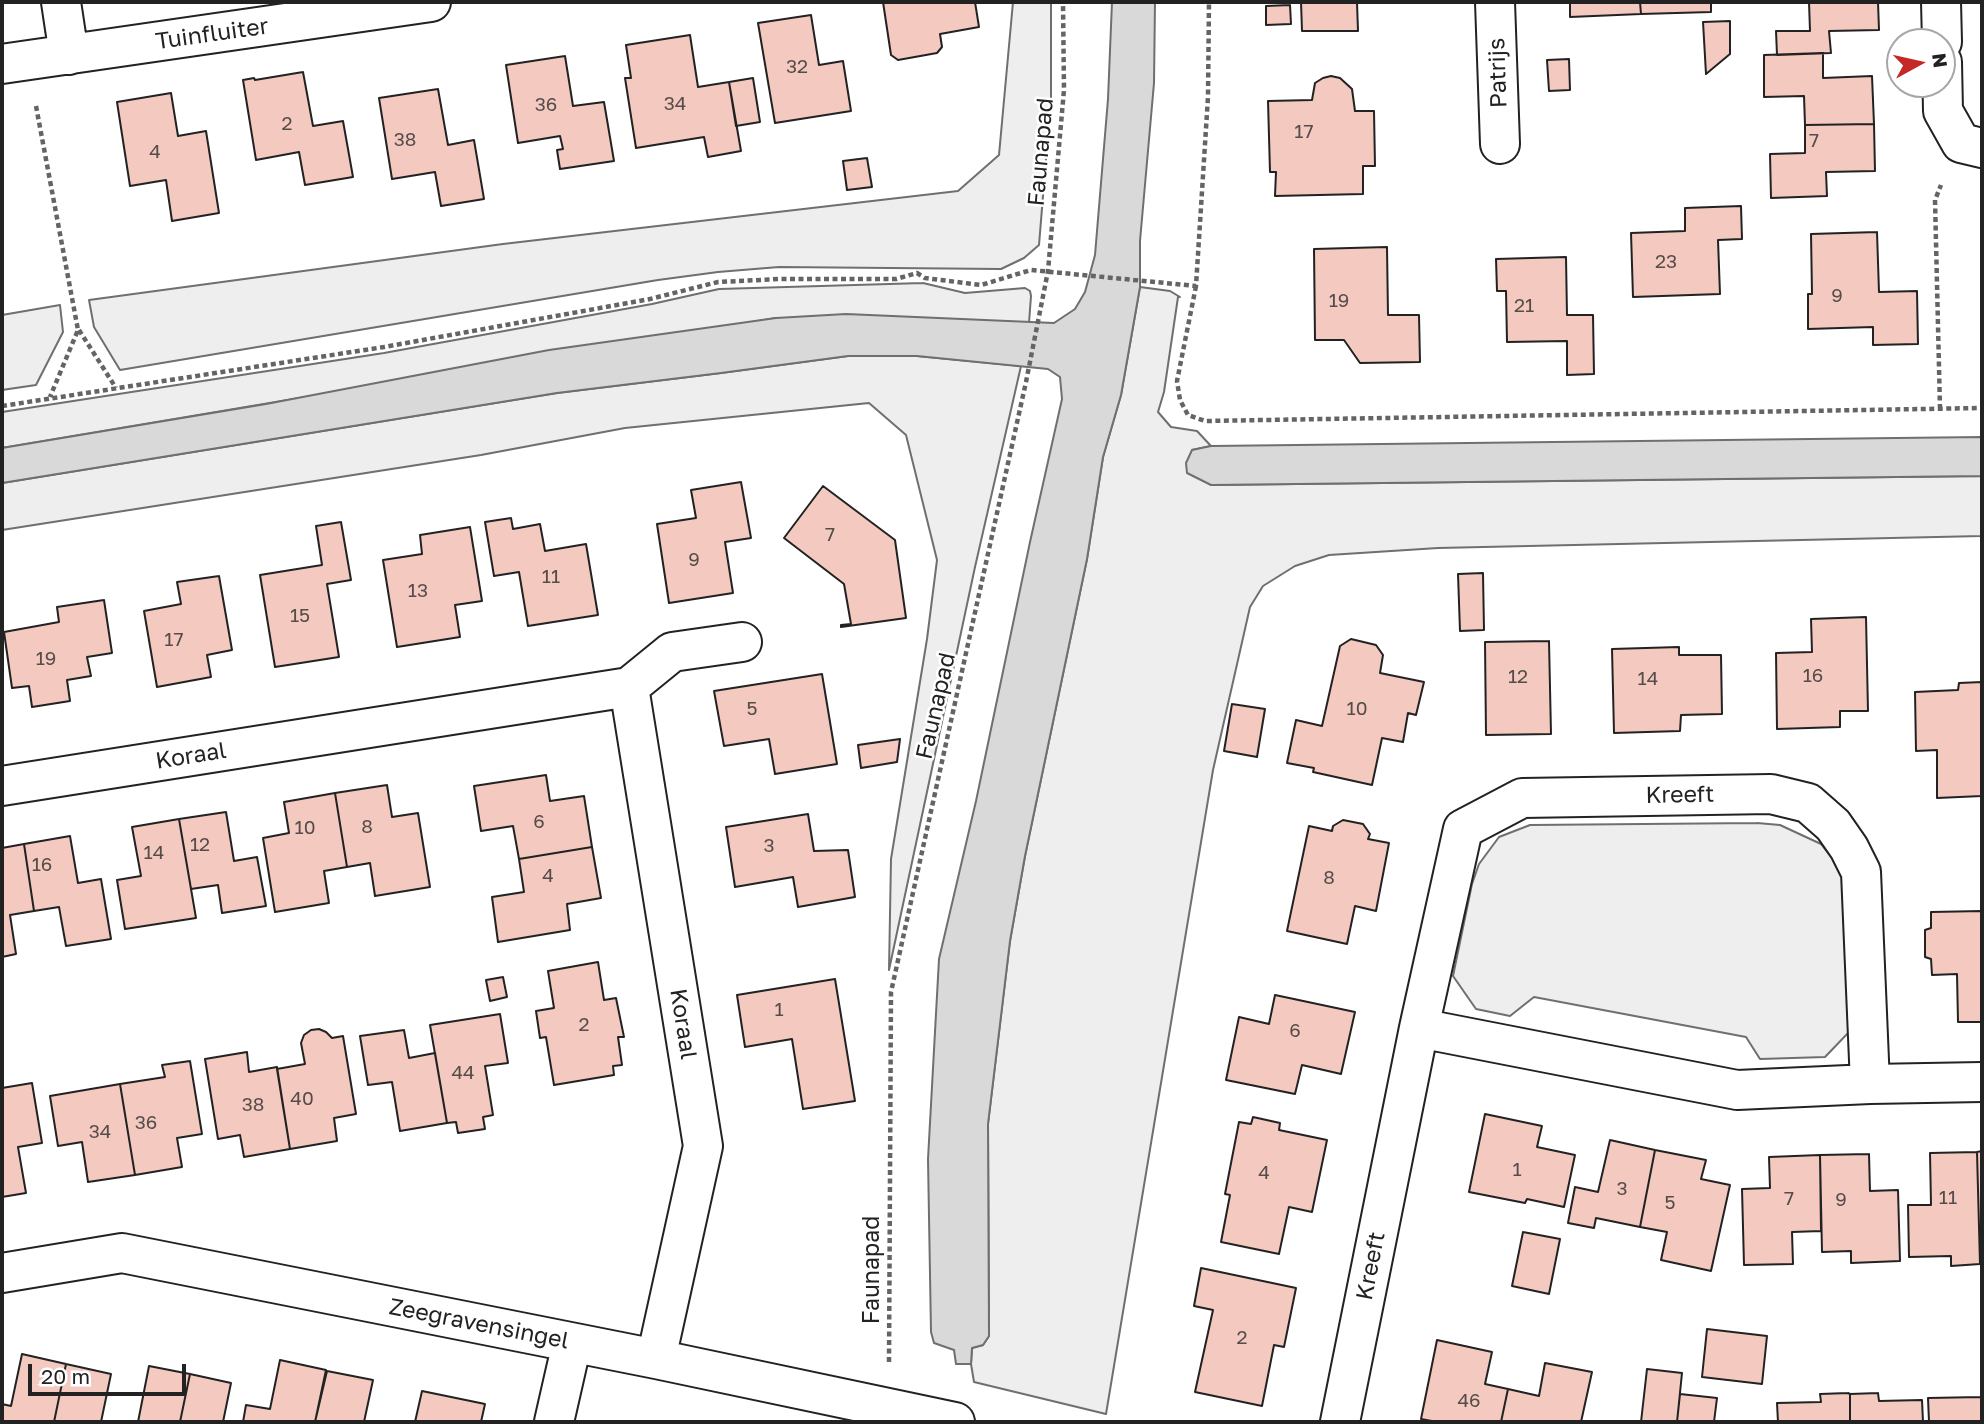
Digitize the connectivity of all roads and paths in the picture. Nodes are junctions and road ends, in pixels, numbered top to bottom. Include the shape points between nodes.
1 (61, 2) edge
2 (431, 2) edge
3 (1063, 2) edge
4 (1209, 2) edge
5 (1495, 2) edge
6 (1941, 2) edge
7 (340, 8) edge
8 (1942, 28) edge
9 (69, 55) junction
10 (15, 63) edge
11 (1943, 98) edge
12 (1500, 144) dead end
13 (1971, 146) edge
14 (1048, 271) junction
15 (1196, 285) junction
16 (78, 330) junction
17 (116, 388) junction
18 (50, 397) junction
19 (2, 406) edge
20 (1982, 408) edge
21 (1940, 409) junction
22 (742, 642) dead end
23 (629, 687) junction
24 (2, 786) edge
25 (1419, 1028) junction
26 (1982, 1082) edge
27 (1870, 1084) junction
28 (2, 1273) edge
29 (572, 1343) junction
30 (656, 1359) junction
31 (889, 1409) junction
32 (554, 1422) edge
33 (955, 1422) edge
34 (1340, 1422) edge

1 - 9 street
2 - 7 street, Tuinfluiter
3 - 14 path, Faunapad via 1064,90
4 - 15 path
5 - 12 street, Patrijs
6 - 8 street
7 - 9 street, Tuinfluiter
9 - 10 street, Tuinfluiter
10 - 16 path
11 - 13 street via 1943,111
13 - 21 path via 1935,200
14 - 15 path
14 - 17 path via 1031,270 981,285 917,273 896,279 718,282 650,299 384,347
14 - 31 path, Faunapad via 891,992
15 - 21 path via 1177,381 1188,415 1205,421
16 - 17 path
16 - 18 path
17 - 18 path
18 - 19 path
20 - 21 path
22 - 23 street via 672,652
23 - 24 street, Koraal
23 - 30 street, Koraal via 703,1146
25 - 27 street via 1737,1090
25 - 27 street, Kreeft via 1463,829 1522,798 1772,793 1808,803 1833,825 1861,872
25 - 34 street, Kreeft
26 - 27 street
28 - 29 street, Zeegravensingel via 122,1253
29 - 30 street, Zeegravensingel
29 - 32 street
30 - 31 street, Zeegravensingel
31 - 33 street, Zeegravensingel

